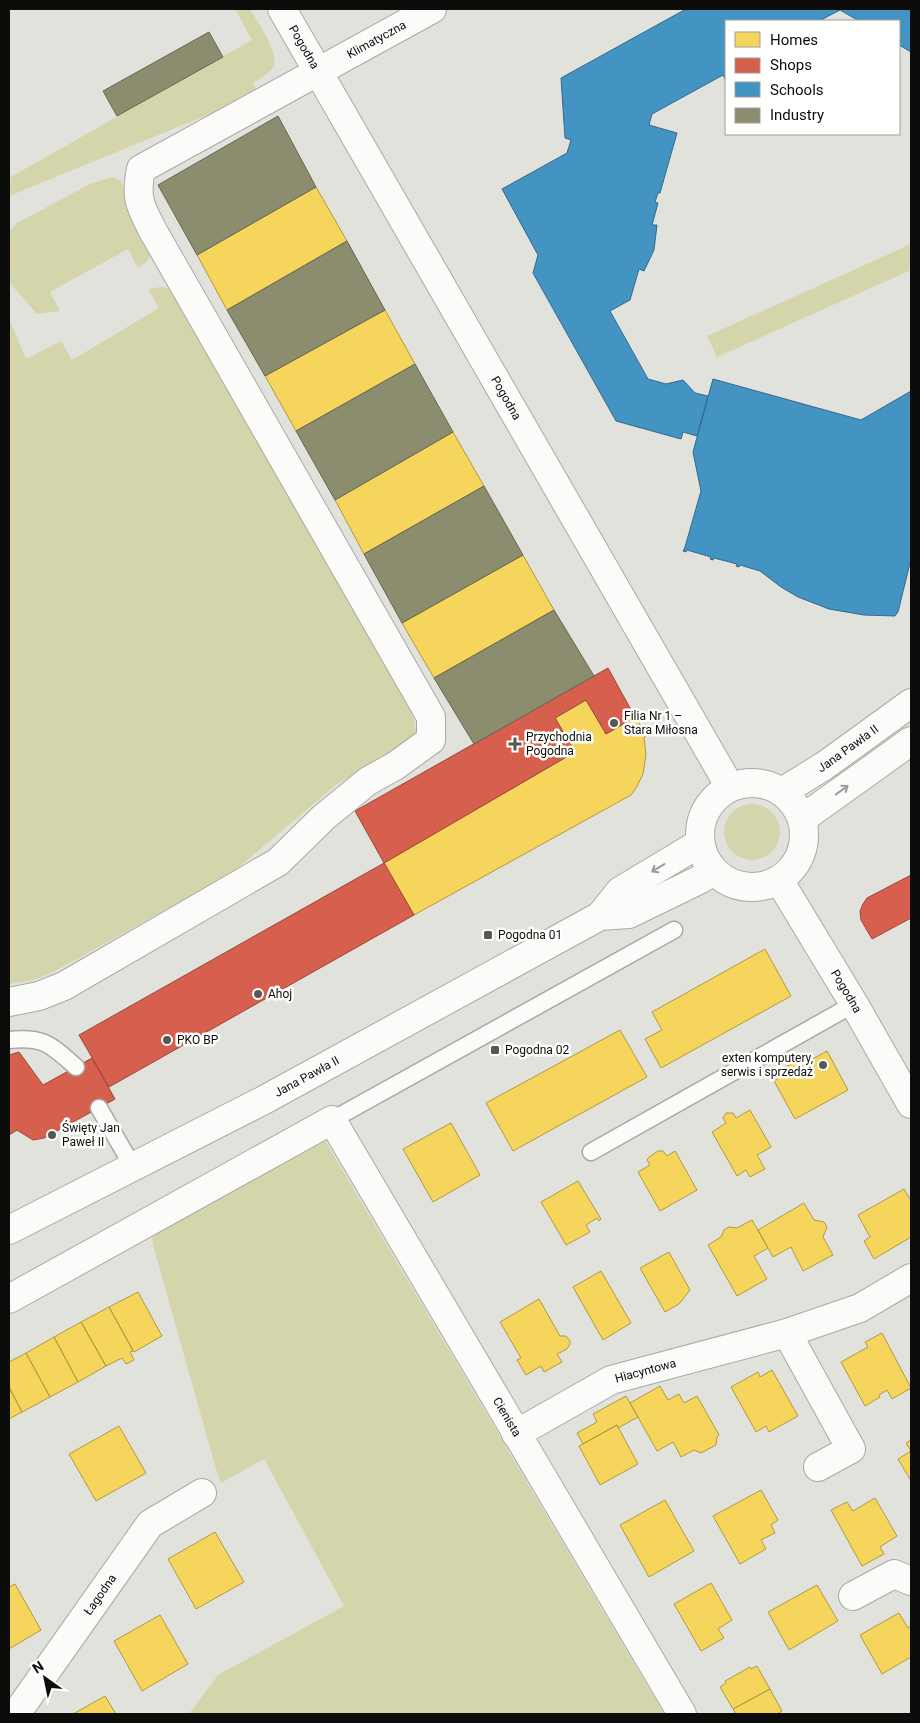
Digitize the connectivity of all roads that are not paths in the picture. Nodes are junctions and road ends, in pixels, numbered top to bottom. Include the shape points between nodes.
1 (282, 9) edge
2 (432, 9) edge
3 (319, 72) junction
4 (911, 703) edge
5 (911, 740) edge
6 (730, 787) junction
7 (782, 792) junction
8 (802, 819) junction
9 (700, 843) junction
10 (714, 871) junction
11 (779, 880) junction
12 (600, 916) junction
13 (674, 930) dead end
14 (9, 1002) edge
15 (854, 1004) junction
16 (9, 1040) edge
17 (76, 1067) dead end
18 (911, 1104) edge
19 (99, 1108) dead end
20 (332, 1120) junction
21 (591, 1152) dead end
22 (133, 1167) junction
23 (9, 1230) edge
24 (911, 1278) edge
25 (9, 1299) edge
26 (787, 1333) junction
27 (516, 1434) junction
28 (818, 1467) dead end
29 (202, 1493) dead end
30 (911, 1580) edge
31 (853, 1596) dead end
32 (16, 1714) edge
33 (682, 1714) edge

1 - 3 street, Pogodna
2 - 3 street, Klimatyczna
3 - 6 street, Pogodna
3 - 14 street, Klimatyczna via 141,169 137,187 140,205 431,717 431,740 360,787 278,862 64,986 39,996
4 - 7 street, Jana Pawła II
8 -> 5 street
6 - 7 street via 757,783
6 - 9 street via 706,810 700,826
7 - 8 street
8 - 11 street via 804,847 790,871
9 - 10 street via 705,859
9 -> 12 street, Jana Pawła II via 620,891
10 - 11 street via 725,880 752,888
10 - 12 street, Jana Pawła II via 629,914
11 - 15 street, Pogodna
12 - 22 street, Jana Pawła II via 264,1100
13 - 20 lane
15 - 18 street, Pogodna
15 - 21 lane
16 - 17 lane via 30,1038 52,1046
19 - 22 lane
20 - 25 street
20 - 27 street, Cienista
22 - 23 street, Jana Pawła II
24 - 26 street, Hiacyntowa via 860,1308
26 - 27 street, Hiacyntowa via 611,1380
26 - 28 street via 851,1449
27 - 33 street, Cienista
29 - 32 street, Łagodna via 150,1524
30 - 31 street via 894,1574

